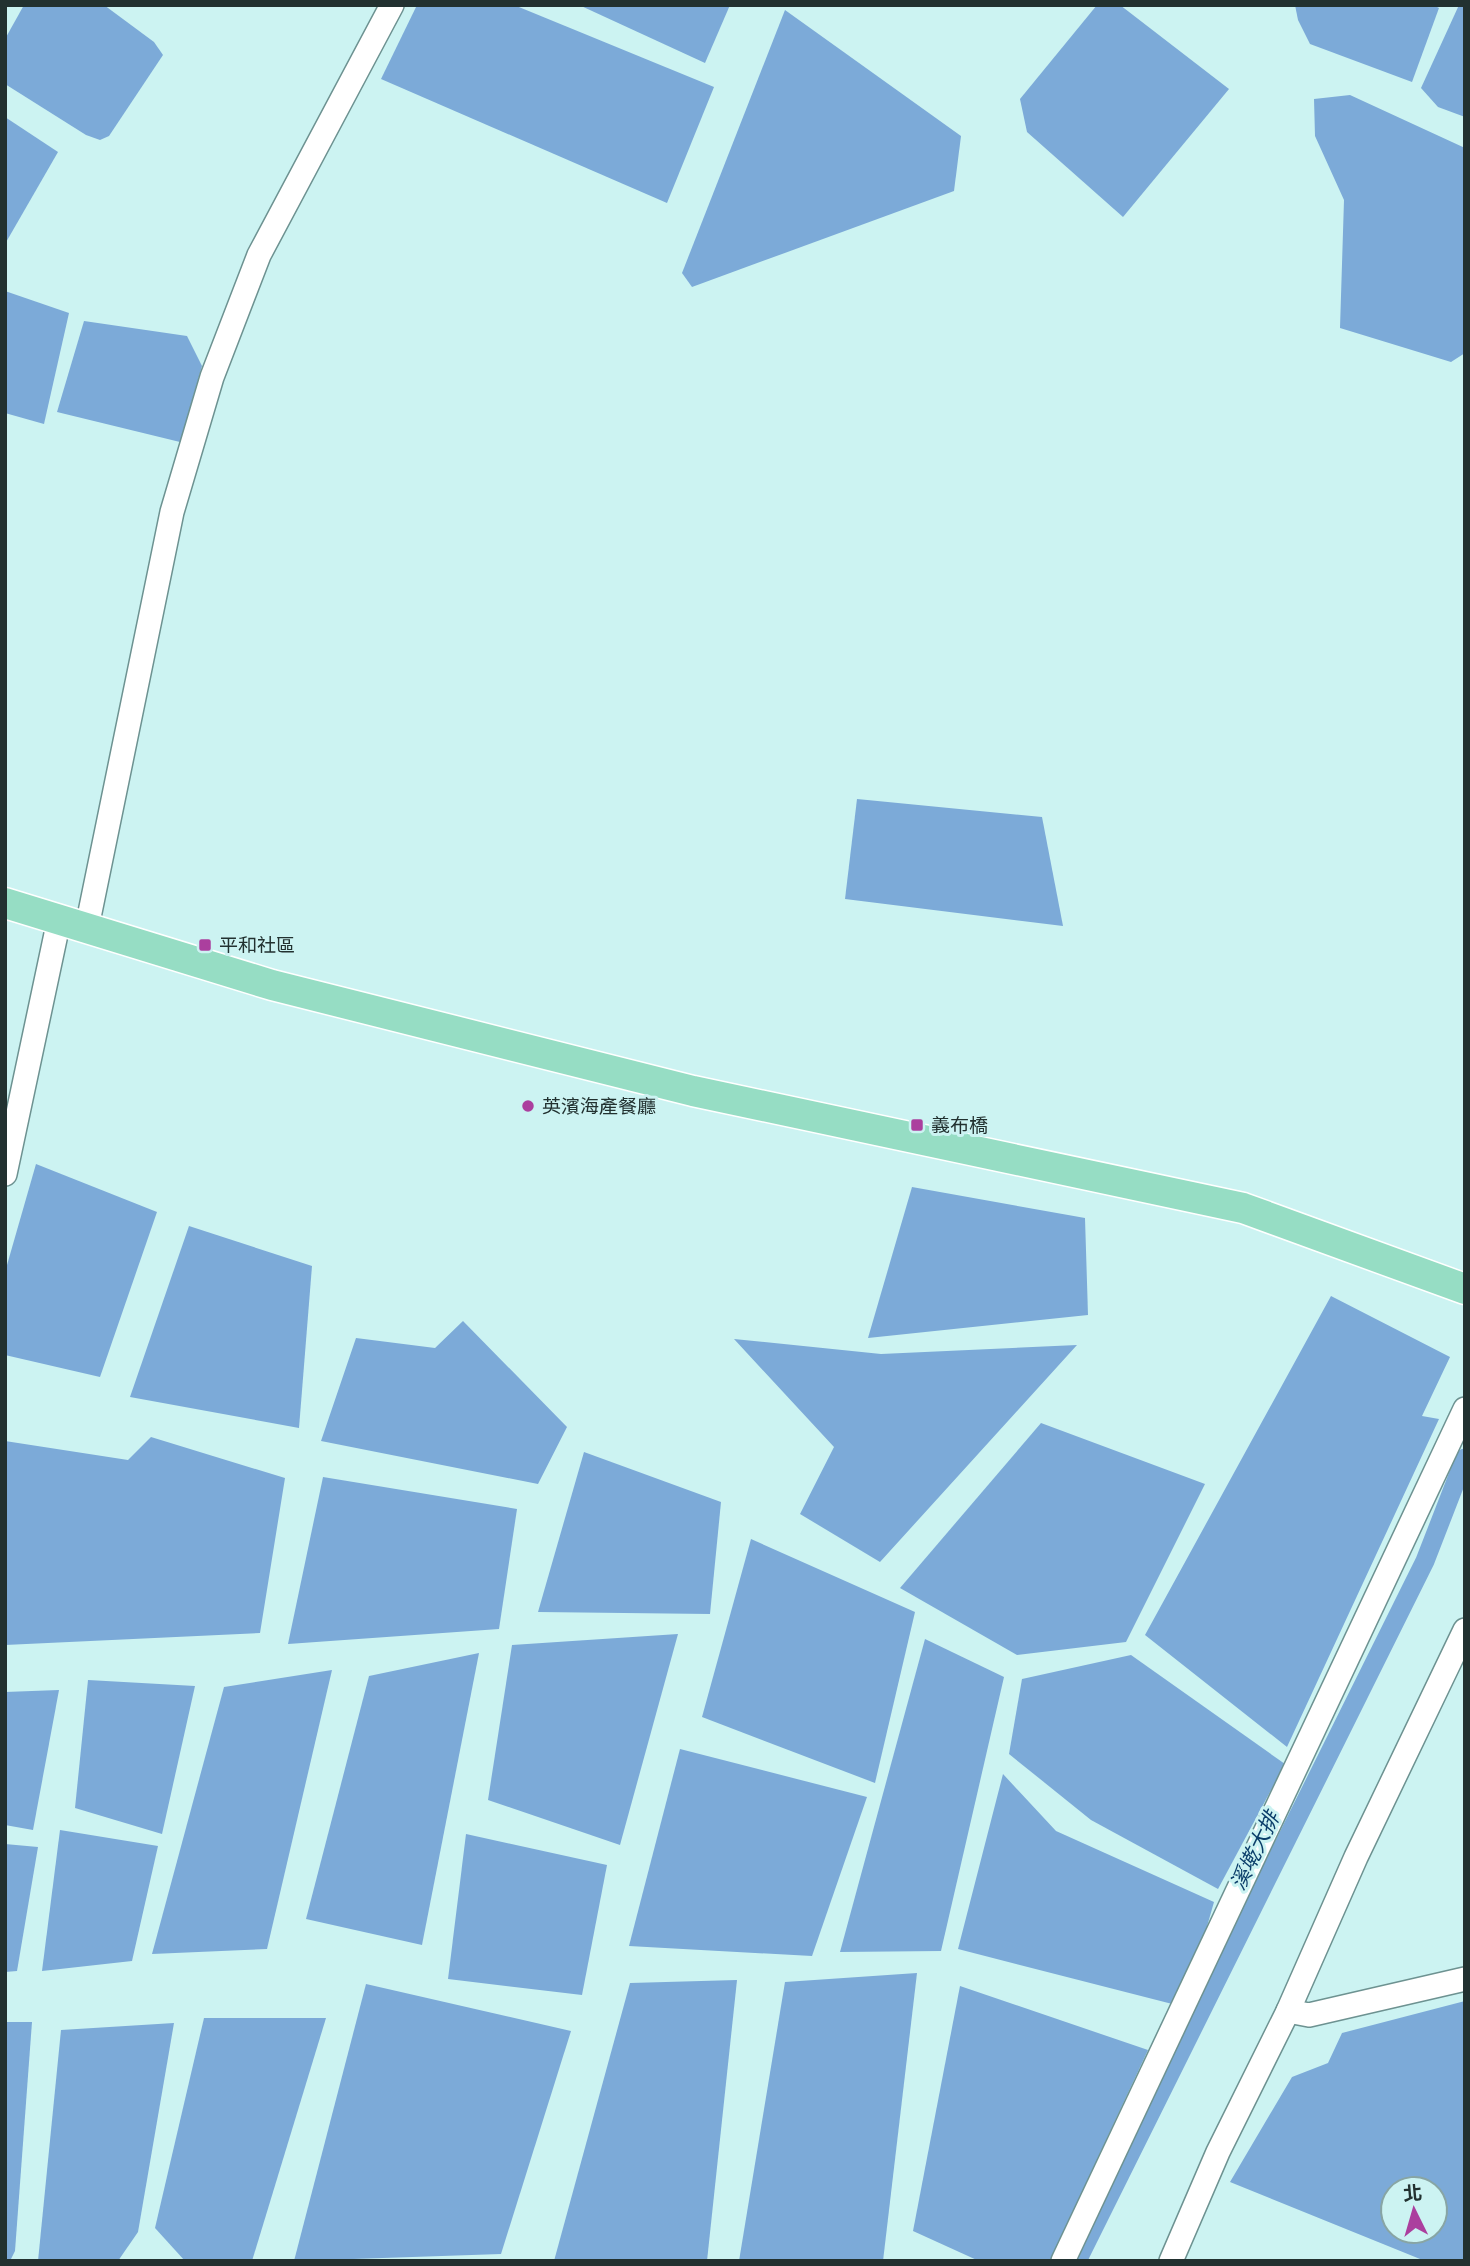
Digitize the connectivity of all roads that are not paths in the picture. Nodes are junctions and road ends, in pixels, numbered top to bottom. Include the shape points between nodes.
1 (392, 5) edge
2 (5, 903) edge
3 (73, 923) junction
4 (5, 1174) edge
5 (1465, 1289) edge
6 (1465, 1409) edge
7 (1465, 1630) edge
8 (1465, 1979) edge
9 (1288, 2011) junction
10 (1063, 2261) edge
11 (1171, 2261) edge

1 - 3 lane via 259,255 212,377 172,512
2 - 3 main road
3 - 4 lane
3 - 5 main road via 272,985 693,1091 1243,1208
6 - 10 lane
7 - 9 lane
8 - 9 lane via 1309,2015
9 - 11 lane via 1218,2152

